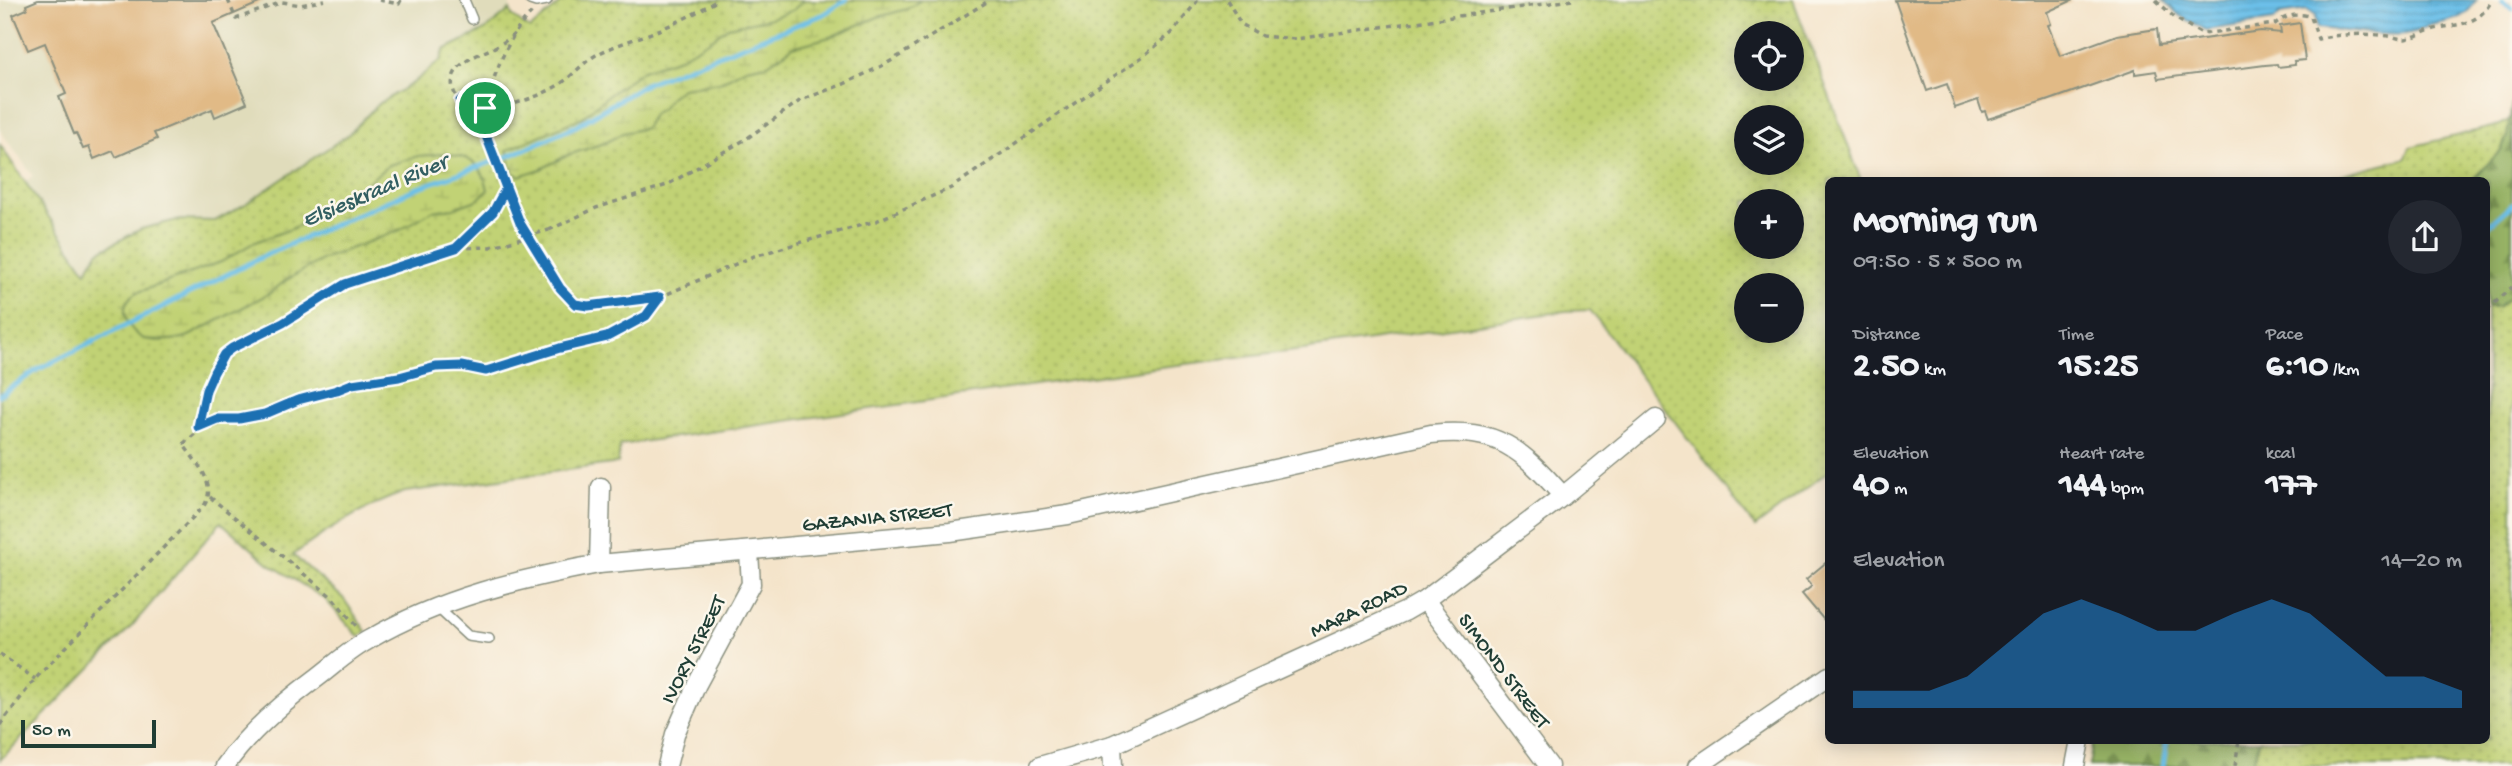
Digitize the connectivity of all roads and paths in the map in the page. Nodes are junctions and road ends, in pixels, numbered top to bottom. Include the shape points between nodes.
1 (228, 0) edge
2 (325, 0) edge
3 (379, 0) edge
4 (401, 0) edge
5 (464, 0) edge
6 (530, 0) edge
7 (547, 0) edge
8 (718, 0) edge
9 (990, 0) edge
10 (1198, 0) edge
11 (1227, 0) edge
12 (1572, 0) edge
13 (2156, 0) edge
14 (2491, 0) edge
15 (537, 8) dead end
16 (472, 19) dead end
17 (517, 31) junction
18 (460, 101) junction
19 (485, 108) junction
20 (485, 130) junction
21 (505, 183) junction
22 (520, 223) junction
23 (549, 230) junction
24 (528, 237) junction
25 (456, 248) junction
26 (2512, 287) edge
27 (660, 297) junction
28 (2490, 307) edge
29 (1656, 419) dead end
30 (198, 427) junction
31 (601, 487) dead end
32 (1563, 496) junction
33 (209, 497) junction
34 (749, 552) junction
35 (598, 564) junction
36 (1425, 600) junction
37 (438, 607) junction
38 (489, 639) dead end
39 (368, 640) junction
40 (0, 654) edge
41 (1825, 679) edge
42 (35, 680) junction
43 (0, 725) edge
44 (2079, 744) edge
45 (2238, 744) edge
46 (1112, 745) junction
47 (225, 766) edge
48 (667, 766) edge
49 (1040, 766) edge
50 (1114, 766) edge
51 (1549, 766) edge
52 (1698, 766) edge
53 (2075, 766) edge
54 (2235, 766) edge

1 - 2 path via 236,19 282,2 301,5
3 - 4 path via 399,4
5 - 16 lane
6 - 7 lane
8 - 19 path via 596,55 548,91
9 - 23 path via 886,64 801,100 667,185
10 - 27 path via 1172,33 1142,57 951,188 876,221 754,256
11 - 12 path via 1241,24 1262,36 1296,39
13 - 14 path via 2202,34 2274,24 2304,14 2311,17 2318,39 2412,38 2473,20
15 - 17 path
17 - 18 path via 460,66 452,78
17 - 19 path
18 - 19 path
18 - 20 path
19 - 20 path
20 - 21 path
21 - 22 path
21 - 25 path via 505,193 493,212
22 - 23 path via 534,233
22 - 24 path
23 - 24 path
24 - 25 path via 490,247
24 - 27 path via 575,304
25 - 30 path via 345,284 232,348 224,354 206,390
26 - 28 path
27 - 30 path via 646,316 607,337 486,371 436,367 352,384 265,414 217,419
29 - 32 street, MARA ROAD
30 - 33 path via 183,444 206,478
31 - 35 street
32 - 34 street, GAZANIA STREET via 1515,449 1477,433 1453,431 1068,515
32 - 36 street, MARA ROAD
33 - 39 path via 332,597
33 - 42 path
34 - 35 street, GAZANIA STREET
34 - 48 street, IVORY STREET via 751,584 697,684
35 - 37 street, GAZANIA STREET via 484,590
36 - 46 street, MARA ROAD via 1386,622
36 - 51 street, SIMOND STREET
37 - 38 lane via 468,636
37 - 39 street, GAZANIA STREET
39 - 47 street, GAZANIA STREET via 284,703
40 - 42 path
41 - 52 street
42 - 43 path
44 - 53 street
45 - 54 path
46 - 49 street, MARA ROAD
46 - 50 street

